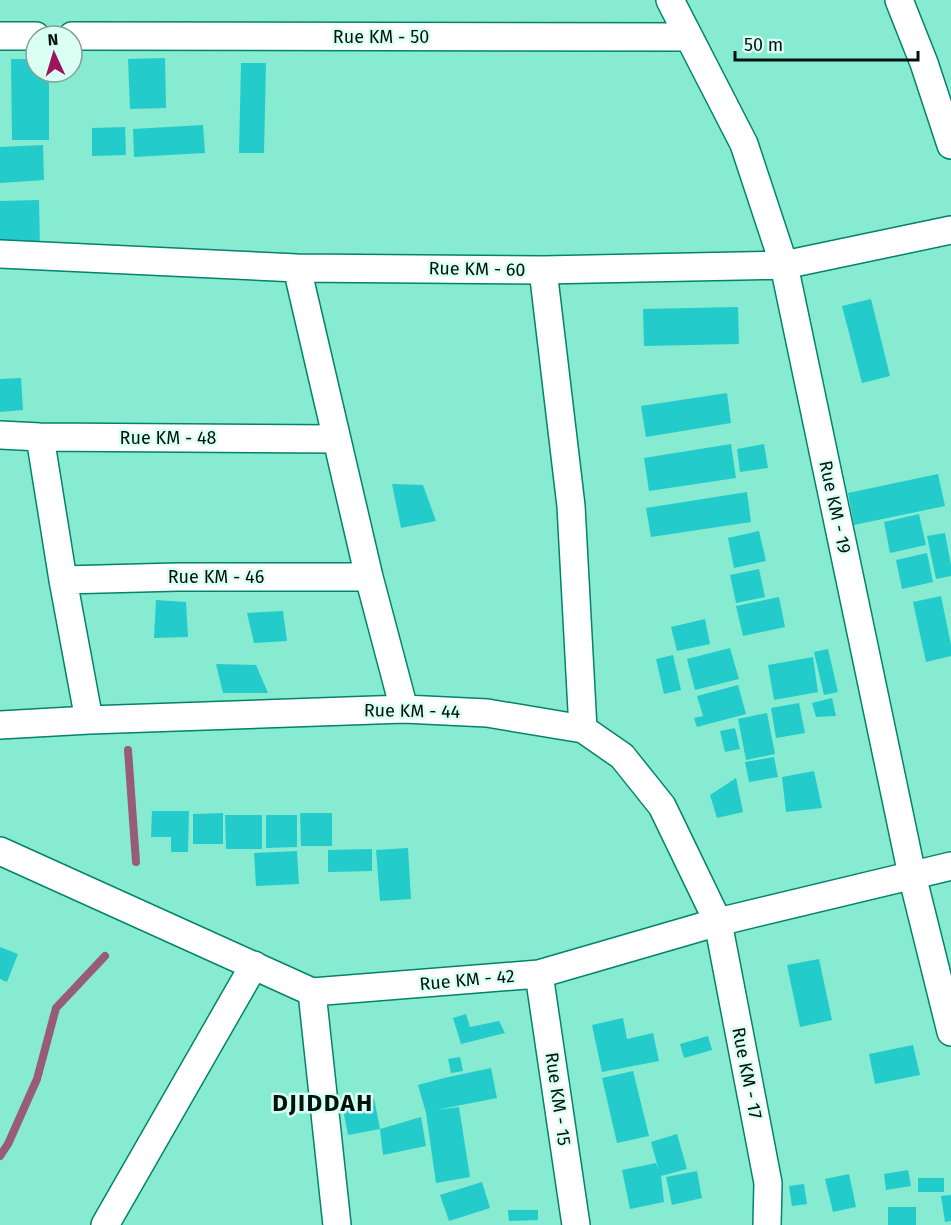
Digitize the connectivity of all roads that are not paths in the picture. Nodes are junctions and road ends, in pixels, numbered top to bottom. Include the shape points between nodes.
1 (670, 0) edge
2 (899, 0) edge
3 (0, 36) edge
4 (24, 36) edge
5 (84, 36) edge
6 (689, 37) junction
7 (951, 145) edge
8 (951, 230) edge
9 (0, 254) edge
10 (784, 265) junction
11 (297, 268) junction
12 (543, 270) junction
13 (0, 435) edge
14 (40, 437) junction
15 (336, 439) junction
16 (369, 577) junction
17 (63, 580) junction
18 (404, 709) junction
19 (89, 720) junction
20 (0, 725) edge
21 (583, 729) junction
22 (0, 851) edge
23 (951, 866) edge
24 (912, 875) junction
25 (718, 922) junction
26 (254, 965) junction
27 (539, 974) junction
28 (312, 992) junction
29 (951, 1032) edge
30 (105, 1225) edge
31 (337, 1225) edge
32 (576, 1225) edge
33 (767, 1225) edge

1 - 6 street, Rue KM - 19
2 - 7 street
3 - 4 street
5 - 6 street, Rue KM - 50
6 - 10 street, Rue KM - 19 via 744,144
8 - 10 street, Rue KM - 60
9 - 11 street, Rue KM - 60
10 - 12 street, Rue KM - 60
10 - 24 street, Rue KM - 19
11 - 12 street, Rue KM - 60
11 - 15 street
12 - 21 street via 571,506
13 - 14 street, Rue KM - 48
14 - 15 street, Rue KM - 48
14 - 17 street
15 - 16 street
16 - 17 street, Rue KM - 46
16 - 18 street
17 - 19 street
18 - 19 street, Rue KM - 44
18 - 21 street, Rue KM - 44 via 487,713
19 - 20 street, Rue KM - 44
21 - 25 street, Rue KM - 44 via 622,756 662,806
22 - 26 street, Rue KM - 42
23 - 24 street, Rue KM - 42
24 - 25 street, Rue KM - 42
24 - 29 street, Rue KM - 19
25 - 27 street, Rue KM - 42
25 - 33 street, Rue KM - 17 via 768,1183
26 - 28 street, Rue KM - 42
26 - 30 street
27 - 28 street, Rue KM - 42
27 - 32 street, Rue KM - 15
28 - 31 street

